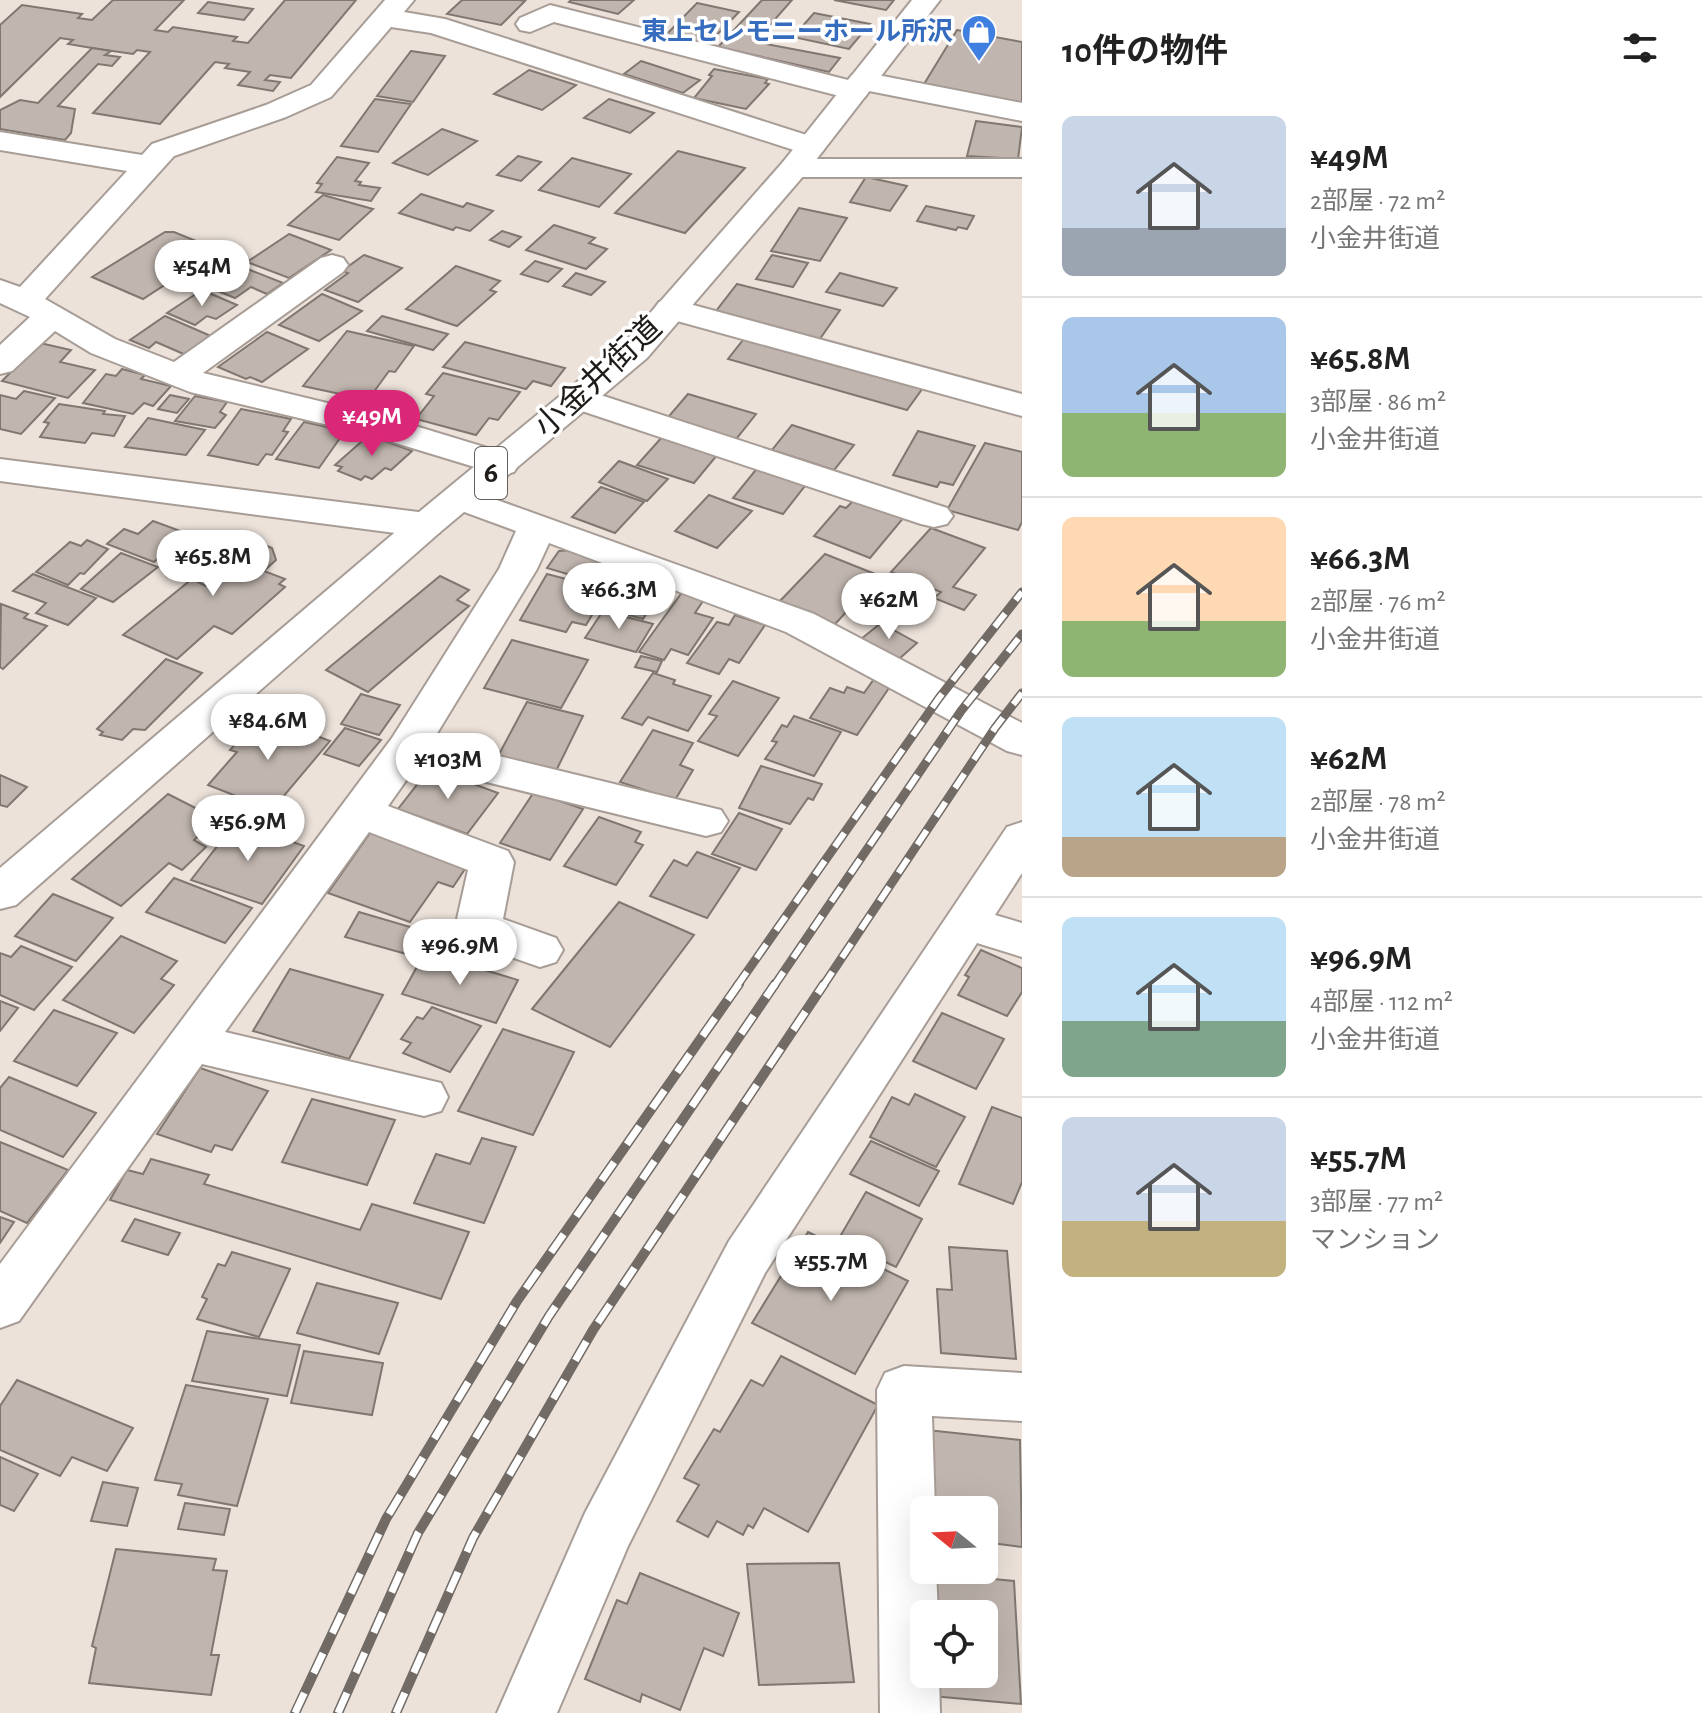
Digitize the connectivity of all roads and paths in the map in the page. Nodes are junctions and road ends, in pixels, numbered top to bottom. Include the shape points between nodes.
1 (926, 0) edge
2 (393, 9) edge
3 (530, 24) dead end
4 (859, 86) junction
5 (1022, 112) edge
6 (0, 141) edge
7 (803, 157) junction
8 (149, 165) junction
9 (1022, 168) edge
10 (332, 265) dead end
11 (25, 302) edge
12 (671, 309) junction
13 (0, 364) edge
14 (176, 376) junction
15 (579, 399) junction
16 (1022, 405) edge
17 (501, 464) junction
18 (0, 470) edge
19 (461, 498) junction
20 (934, 516) dead end
21 (426, 525) junction
22 (537, 527) junction
23 (1022, 741) edge
24 (407, 748) junction
25 (361, 812) junction
26 (706, 821) dead end
27 (1022, 838) edge
28 (0, 893) edge
29 (966, 923) junction
30 (1022, 940) edge
31 (540, 950) dead end
32 (190, 1043) junction
33 (424, 1097) dead end
34 (0, 1305) edge
35 (1022, 1397) edge
36 (527, 1713) edge
37 (910, 1713) edge

1 - 4 street, 小金井街道 / 6
2 - 7 street
2 - 8 street via 321,91 163,150
3 - 4 street via 550,13 664,52
4 - 5 street
4 - 7 street, 小金井街道 / 6
6 - 8 street
7 - 9 street via 968,170
7 - 12 street, 小金井街道 / 6
8 - 11 street
10 - 14 street
11 - 13 street
11 - 14 street via 103,346
12 - 15 street, 小金井街道 / 6 via 635,351
12 - 16 street
14 - 17 street via 376,426
15 - 17 street, 小金井街道 / 6
15 - 20 street
17 - 19 street, 小金井街道 / 6
18 - 21 street
19 - 21 street, 小金井街道 / 6
19 - 22 street
21 - 28 street, 小金井街道 / 6
22 - 23 street via 800,623
22 - 24 street via 518,569
24 - 25 street
24 - 26 street
25 - 31 street via 492,862 478,928
25 - 32 street
27 - 29 street
29 - 30 street
29 - 36 street via 747,1257 605,1532
32 - 33 street
32 - 34 street
35 - 37 street via 904,1390

